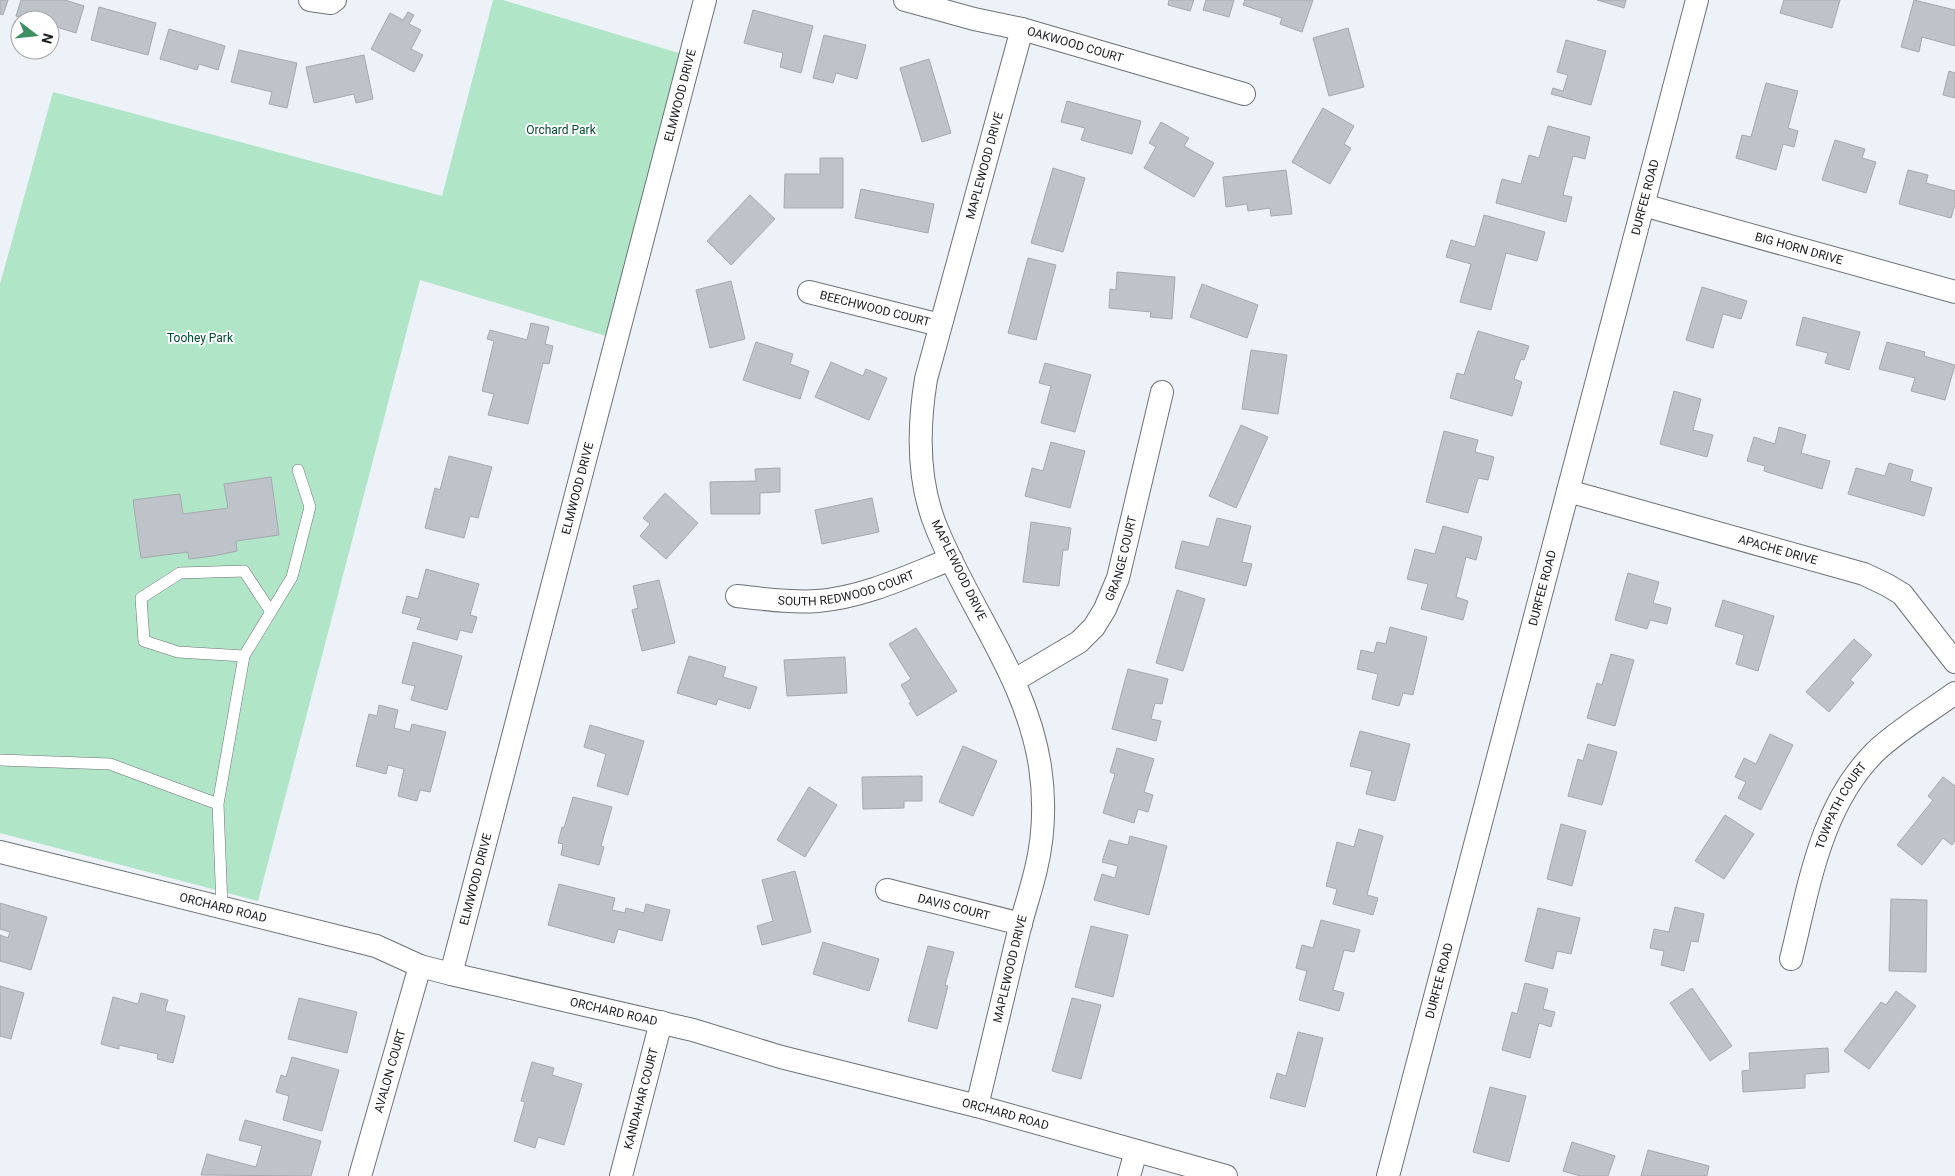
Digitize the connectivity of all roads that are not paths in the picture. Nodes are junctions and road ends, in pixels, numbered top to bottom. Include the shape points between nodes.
1 (705, 0) edge
2 (905, 0) edge
3 (1697, 0) edge
4 (1022, 30) junction
5 (1244, 94) dead end
6 (1643, 205) junction
7 (809, 292) dead end
8 (1955, 292) edge
9 (940, 325) junction
10 (1162, 392) dead end
11 (298, 470) dead end
12 (1568, 491) junction
13 (951, 560) junction
14 (737, 596) dead end
15 (271, 612) junction
16 (244, 656) junction
17 (1955, 662) edge
18 (1015, 680) junction
19 (1955, 693) edge
20 (0, 760) edge
21 (218, 804) junction
22 (0, 852) edge
23 (887, 890) dead end
24 (222, 906) junction
25 (1021, 924) junction
26 (1791, 959) dead end
27 (420, 966) junction
28 (450, 974) junction
29 (661, 1022) junction
30 (977, 1106) junction
31 (1136, 1151) junction
32 (360, 1176) edge
33 (621, 1176) edge
34 (1129, 1176) edge
35 (1226, 1176) edge
36 (1388, 1176) edge

1 - 28 street, ELMWOOD DRIVE
2 - 4 street, OAKWOOD COURT
3 - 6 street, DURFEE ROAD
4 - 5 street, OAKWOOD COURT
4 - 9 street, MAPLEWOOD DRIVE
6 - 8 street, BIG HORN DRIVE
6 - 12 street, DURFEE ROAD
7 - 9 street, BEECHWOOD COURT
9 - 13 street, MAPLEWOOD DRIVE via 922,400 921,454 929,505
10 - 18 street, GRANGE COURT via 1118,578 1105,609 1079,642
11 - 15 lane via 310,507 292,577
12 - 17 street, APACHE DRIVE via 1864,574 1887,584 1902,594
12 - 36 street, DURFEE ROAD
13 - 14 street, SOUTH REDWOOD COURT via 841,598 817,601
13 - 18 street, MAPLEWOOD DRIVE
15 - 16 lane
15 - 16 lane via 244,572 180,573 141,598 144,641 178,652
16 - 21 lane
18 - 25 street, MAPLEWOOD DRIVE via 1039,765 1043,816 1037,868
19 - 26 street, TOWPATH COURT via 1882,746 1843,795 1828,822 1816,857
20 - 21 lane via 110,764
21 - 24 lane
22 - 24 street, ORCHARD ROAD
23 - 25 street, DAVIS COURT
24 - 27 street, ORCHARD ROAD via 376,946
25 - 30 street, MAPLEWOOD DRIVE
27 - 28 street, ORCHARD ROAD
27 - 32 street, AVALON COURT
28 - 29 street, ORCHARD ROAD
29 - 30 street, ORCHARD ROAD via 781,1057
29 - 33 street, KANDAHAR COURT
30 - 31 street, ORCHARD ROAD
31 - 34 street
31 - 35 street, ORCHARD ROAD

